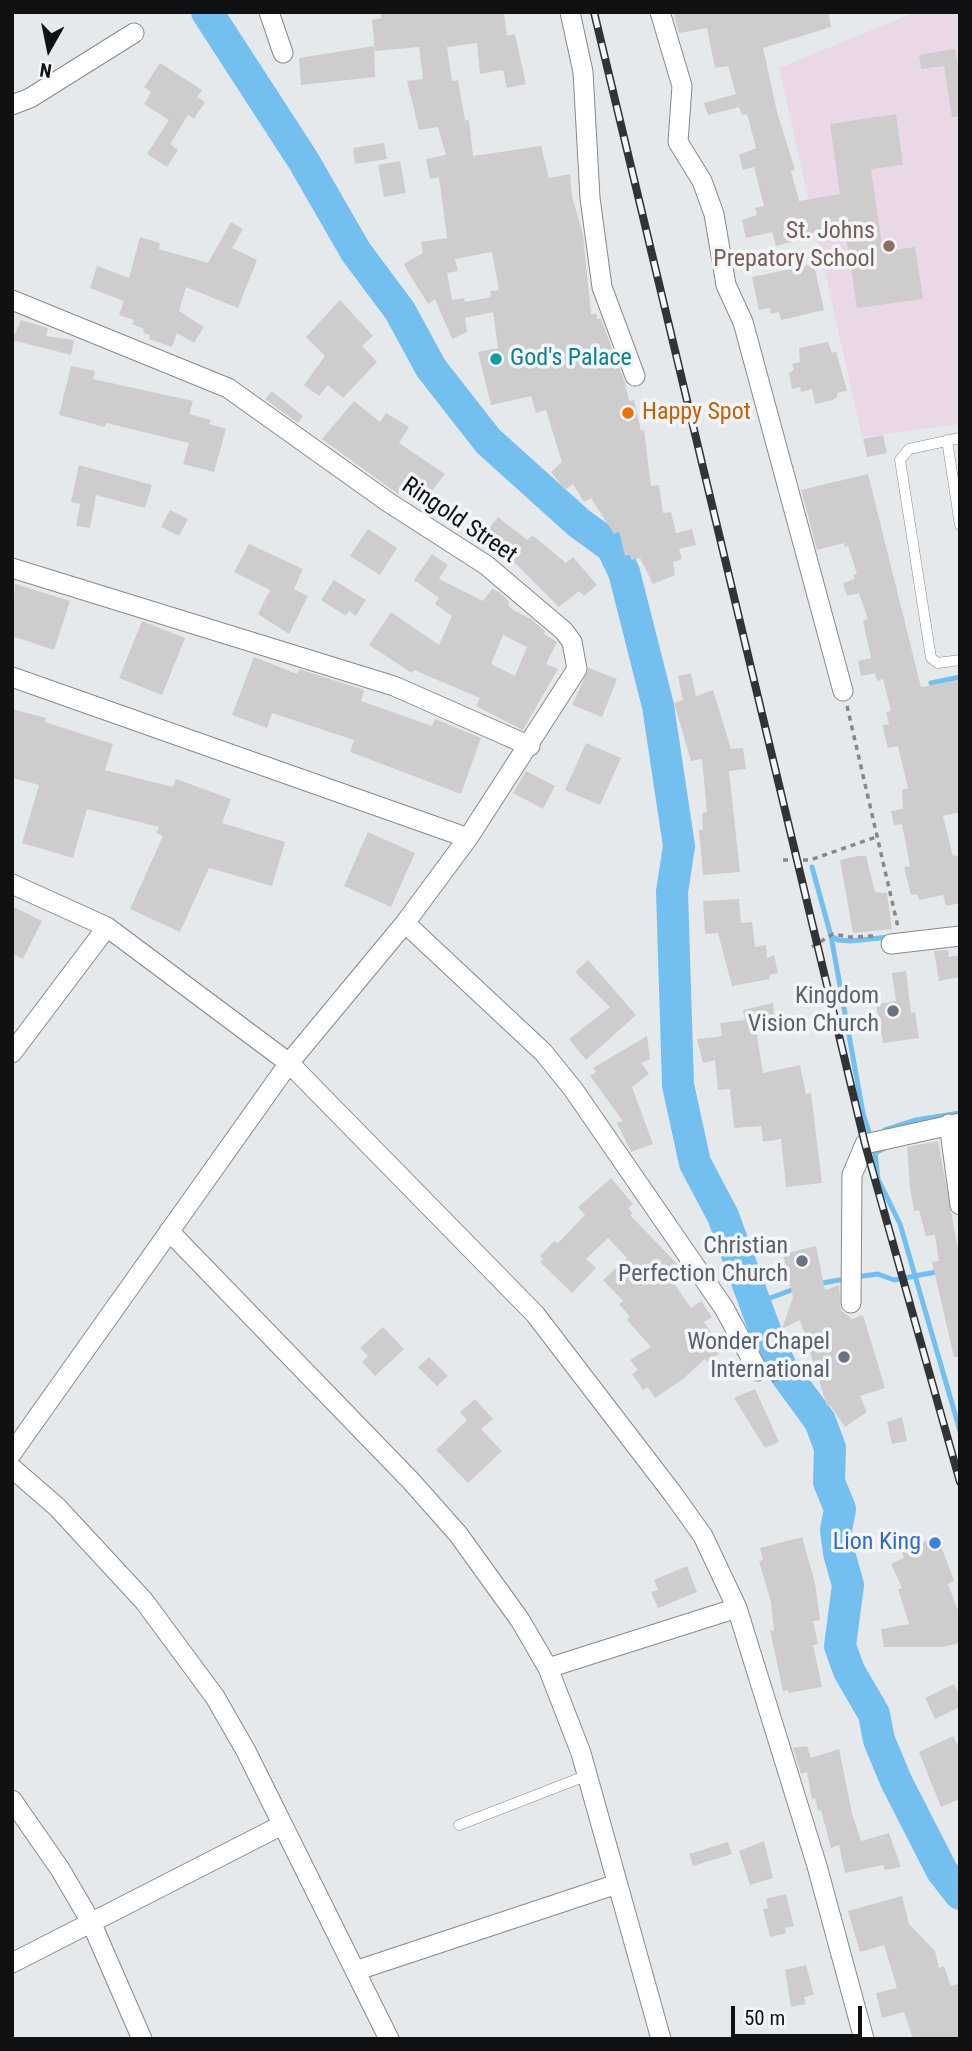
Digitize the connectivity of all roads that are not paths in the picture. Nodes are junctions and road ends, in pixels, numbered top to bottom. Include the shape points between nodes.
1 (269, 12) edge
2 (570, 12) edge
3 (660, 12) edge
4 (134, 33) dead end
5 (283, 53) dead end
6 (12, 105) edge
7 (12, 300) edge
8 (635, 376) dead end
9 (960, 438) edge
10 (947, 440) junction
11 (960, 525) edge
12 (12, 568) edge
13 (960, 660) edge
14 (12, 677) edge
15 (843, 691) road end
16 (530, 746) junction
17 (468, 838) junction
18 (12, 884) edge
19 (405, 923) junction
20 (107, 927) junction
21 (960, 936) edge
22 (890, 937) road end
23 (12, 1053) edge
24 (289, 1063) junction
25 (954, 1123) edge
26 (960, 1205) edge
27 (169, 1231) junction
28 (851, 1303) dead end
29 (758, 1371) road end
30 (12, 1453) edge
31 (12, 1468) edge
32 (737, 1608) junction
33 (548, 1668) junction
34 (588, 1775) junction
35 (12, 1800) edge
36 (282, 1825) junction
37 (459, 1825) dead end
38 (617, 1884) junction
39 (91, 1922) junction
40 (12, 1963) edge
41 (355, 1971) junction
42 (142, 2039) edge
43 (389, 2039) edge
44 (660, 2039) edge
45 (864, 2039) edge

1 - 5 street
2 - 8 street via 583,72 590,198 602,288
3 - 15 street via 682,86 678,142 702,181 714,214 726,285 743,322
4 - 6 street
7 - 16 street, Ringold Street via 228,388 486,565 564,631 572,642 577,669
9 - 10 lane
10 - 11 lane
10 - 13 lane via 909,449 900,460 931,658 939,663
12 - 16 street via 394,686
14 - 17 street
16 - 17 street, Ringold Street
17 - 19 street, Ringold Street
18 - 20 street
19 - 24 street, Ringold Street
19 - 29 street via 543,1052 573,1088 724,1308
20 - 23 street
20 - 24 street
21 - 22 street
24 - 27 street, Ringold Street
24 - 32 street via 535,1314 703,1536
25 - 26 street
25 - 28 street via 865,1144 852,1175
27 - 30 street, Ringold Street
27 - 33 street via 458,1534 520,1620
31 - 36 street via 57,1507 145,1601 178,1644 246,1751
32 - 33 street
32 - 45 street via 817,1866
33 - 34 street
34 - 37 lane
34 - 38 street
35 - 39 street
36 - 39 street
36 - 41 street
38 - 41 street
38 - 44 street
39 - 40 street
39 - 42 street
41 - 43 street

